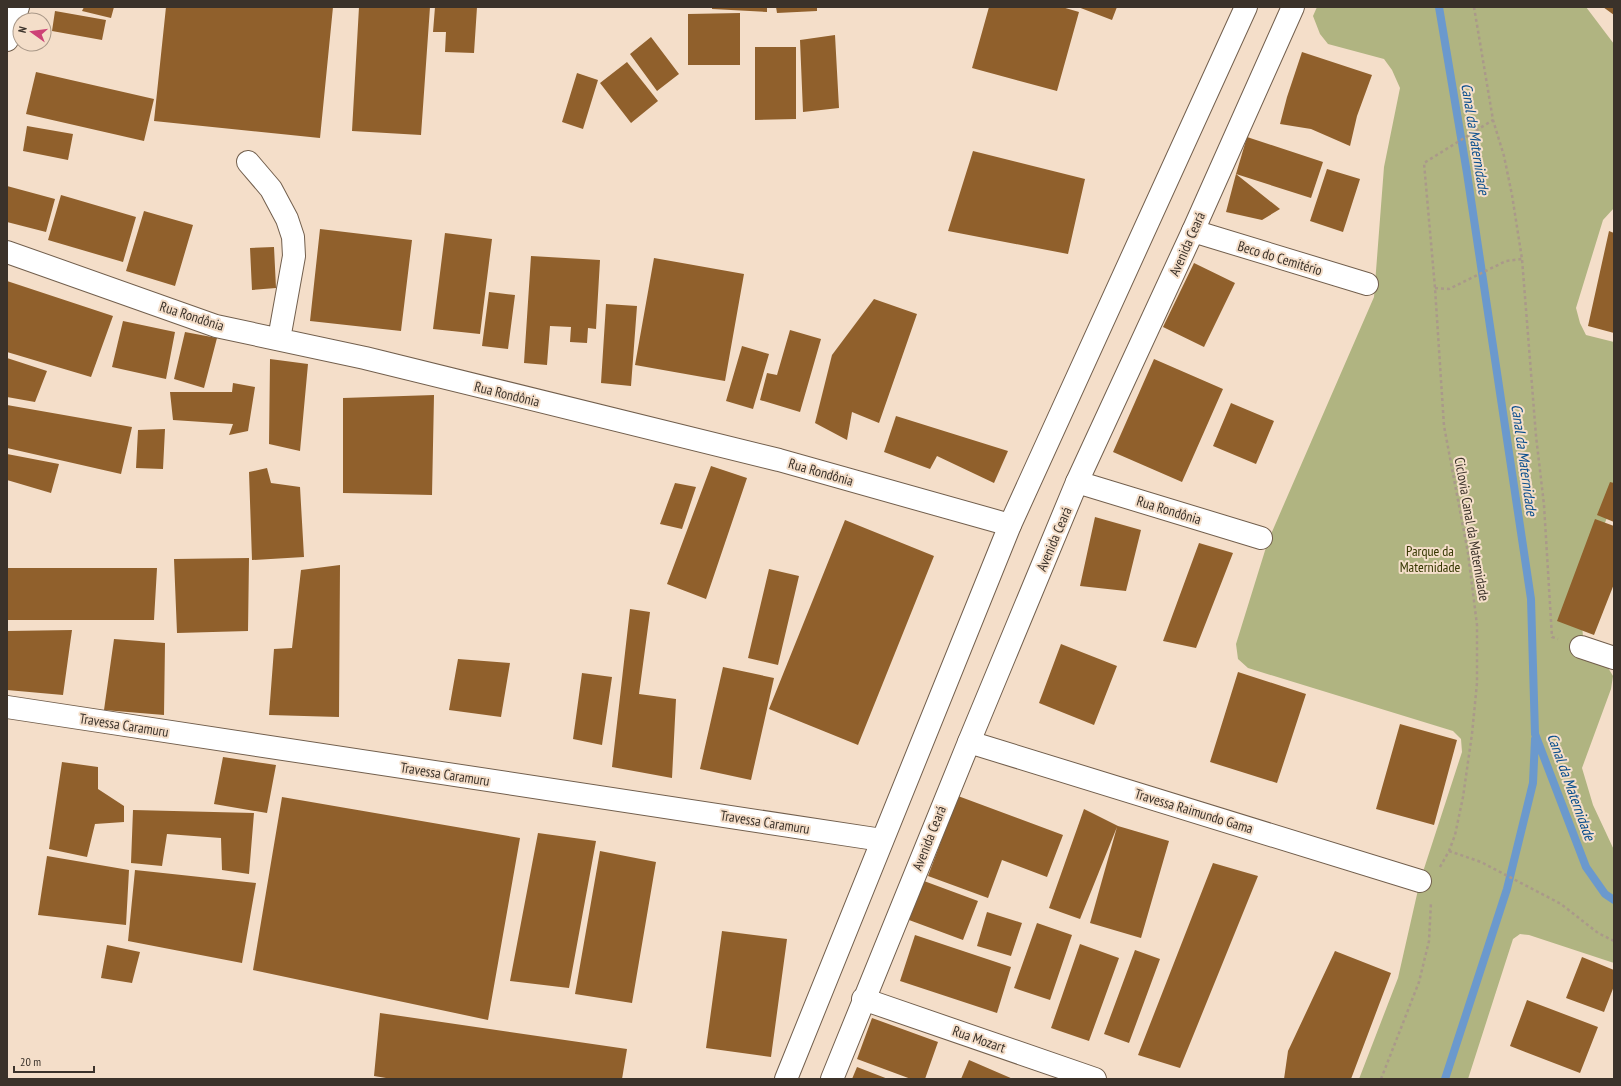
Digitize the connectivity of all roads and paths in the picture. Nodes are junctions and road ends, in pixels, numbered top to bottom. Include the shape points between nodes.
1 (18, 7) edge
2 (1246, 7) edge
3 (1293, 7) edge
4 (1474, 7) edge
5 (7, 40) edge
6 (1493, 120) junction
7 (248, 162) dead end
8 (1193, 231) junction
9 (7, 252) edge
10 (1522, 259) junction
11 (1368, 284) dead end
12 (1435, 288) junction
13 (279, 339) junction
14 (1077, 482) junction
15 (1010, 524) junction
16 (1261, 538) dead end
17 (1581, 647) joint
18 (1614, 658) edge
19 (7, 707) edge
20 (969, 742) junction
21 (882, 840) junction
22 (1449, 850) junction
23 (1438, 869) dead end
24 (1420, 881) dead end
25 (1431, 900) dead end
26 (1614, 941) edge
27 (863, 1000) junction
28 (786, 1079) edge
29 (832, 1079) edge
30 (1095, 1079) edge
31 (1381, 1079) edge

1 - 5 street
2 - 15 street
3 - 8 street, Avenida Ceará
4 - 6 path
6 - 10 path via 1504,156
6 - 12 path, Ciclovia Canal da Maternidade via 1424,164
7 - 13 street via 271,189 288,219 292,237 294,256
8 - 11 street, Beco do Cemitério
8 - 14 street, Avenida Ceará
9 - 13 street, Rua Rondônia via 216,326
10 - 12 path via 1506,261 1449,289
10 - 17 path via 1535,428 1544,505 1552,637
12 - 22 path, Ciclovia Canal da Maternidade via 1444,426 1468,553 1477,625 1477,683 1472,734 1463,797
13 - 15 street, Rua Rondônia via 779,460
14 - 16 street, Rua Rondônia
14 - 20 street, Avenida Ceará
15 - 21 street
17 - 18 street
19 - 21 street, Travessa Caramuru
20 - 24 street, Travessa Raimundo Gama
20 - 27 street, Avenida Ceará
21 - 28 street
22 - 23 path, Ciclovia Canal da Maternidade
22 - 26 path via 1481,862 1561,904 1598,933
25 - 31 path via 1429,941 1419,982
27 - 29 street, Avenida Ceará
27 - 30 street, Rua Mozart

